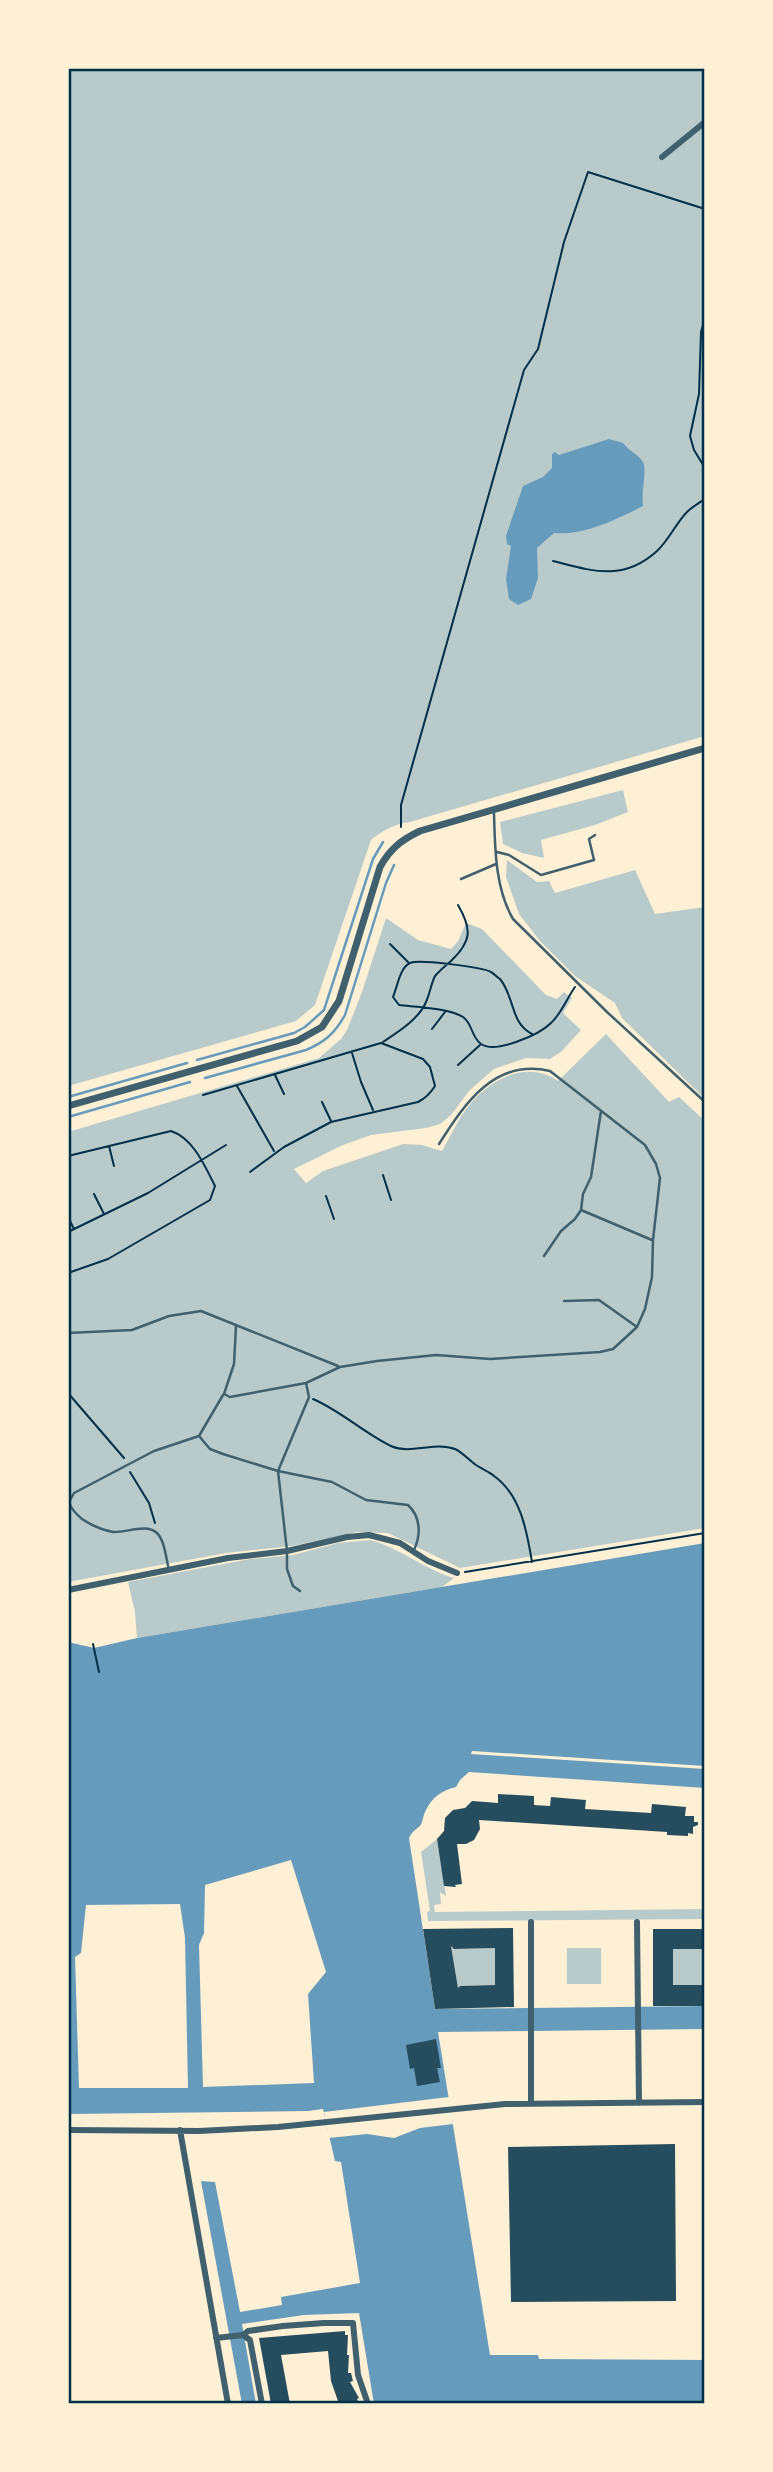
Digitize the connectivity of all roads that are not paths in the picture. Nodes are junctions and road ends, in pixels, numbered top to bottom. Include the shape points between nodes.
1 (705, 122) edge
2 (662, 157) dead end
3 (705, 748) edge
4 (494, 809) junction
5 (595, 835) dead end
6 (495, 852) junction
7 (497, 863) junction
8 (461, 879) dead end
9 (705, 1102) edge
10 (68, 1106) edge
11 (601, 1110) junction
12 (439, 1144) dead end
13 (581, 1210) junction
14 (653, 1240) junction
15 (544, 1256) dead end
16 (564, 1300) dead end
17 (236, 1326) junction
18 (637, 1327) junction
19 (68, 1333) edge
20 (340, 1367) junction
21 (306, 1383) junction
22 (224, 1394) junction
23 (199, 1436) junction
24 (278, 1471) junction
25 (287, 1551) junction
26 (414, 1551) junction
27 (169, 1570) junction
28 (457, 1573) road end
29 (68, 1590) edge
30 (300, 1591) dead end
31 (531, 1922) dead end
32 (637, 1922) dead end
33 (705, 2102) edge
34 (531, 2103) junction
35 (639, 2103) junction
36 (68, 2130) edge
37 (180, 2130) junction
38 (243, 2335) junction
39 (216, 2339) junction
40 (228, 2404) edge
41 (262, 2404) edge
42 (368, 2404) edge

1 - 2 street
3 - 4 street
4 - 6 lane
4 - 10 street via 420,831 387,855 339,1001 312,1034
5 - 6 lane via 589,839 594,860 541,875 509,855
6 - 7 lane
7 - 8 lane
7 - 9 lane via 504,903 513,919
11 - 12 lane via 550,1071 514,1070 484,1085
11 - 13 lane
11 - 14 lane via 645,1145 656,1164 660,1178
13 - 14 lane
13 - 15 lane
14 - 18 lane via 652,1277
16 - 18 lane via 599,1300
17 - 19 lane via 201,1311 132,1330
17 - 20 lane
17 - 22 lane via 234,1364
18 - 20 lane via 613,1349 600,1352 490,1359 436,1355
20 - 21 lane
21 - 22 lane via 241,1396
21 - 24 lane via 309,1397
22 - 23 lane
23 - 24 lane via 210,1449
23 - 27 lane via 154,1451 74,1493 69,1502 91,1525 102,1529 153,1530 161,1539
24 - 25 lane
24 - 26 lane via 332,1482 366,1500 408,1506 419,1527
25 - 26 street via 369,1535
25 - 27 street
25 - 30 lane via 287,1569
26 - 28 street
27 - 29 street
31 - 34 street
32 - 35 street
33 - 35 street
34 - 35 street
34 - 37 street via 326,2124
36 - 37 street
37 - 39 street
38 - 39 street
38 - 41 street via 250,2340
38 - 42 street via 294,2325 353,2323 358,2375
39 - 40 street

